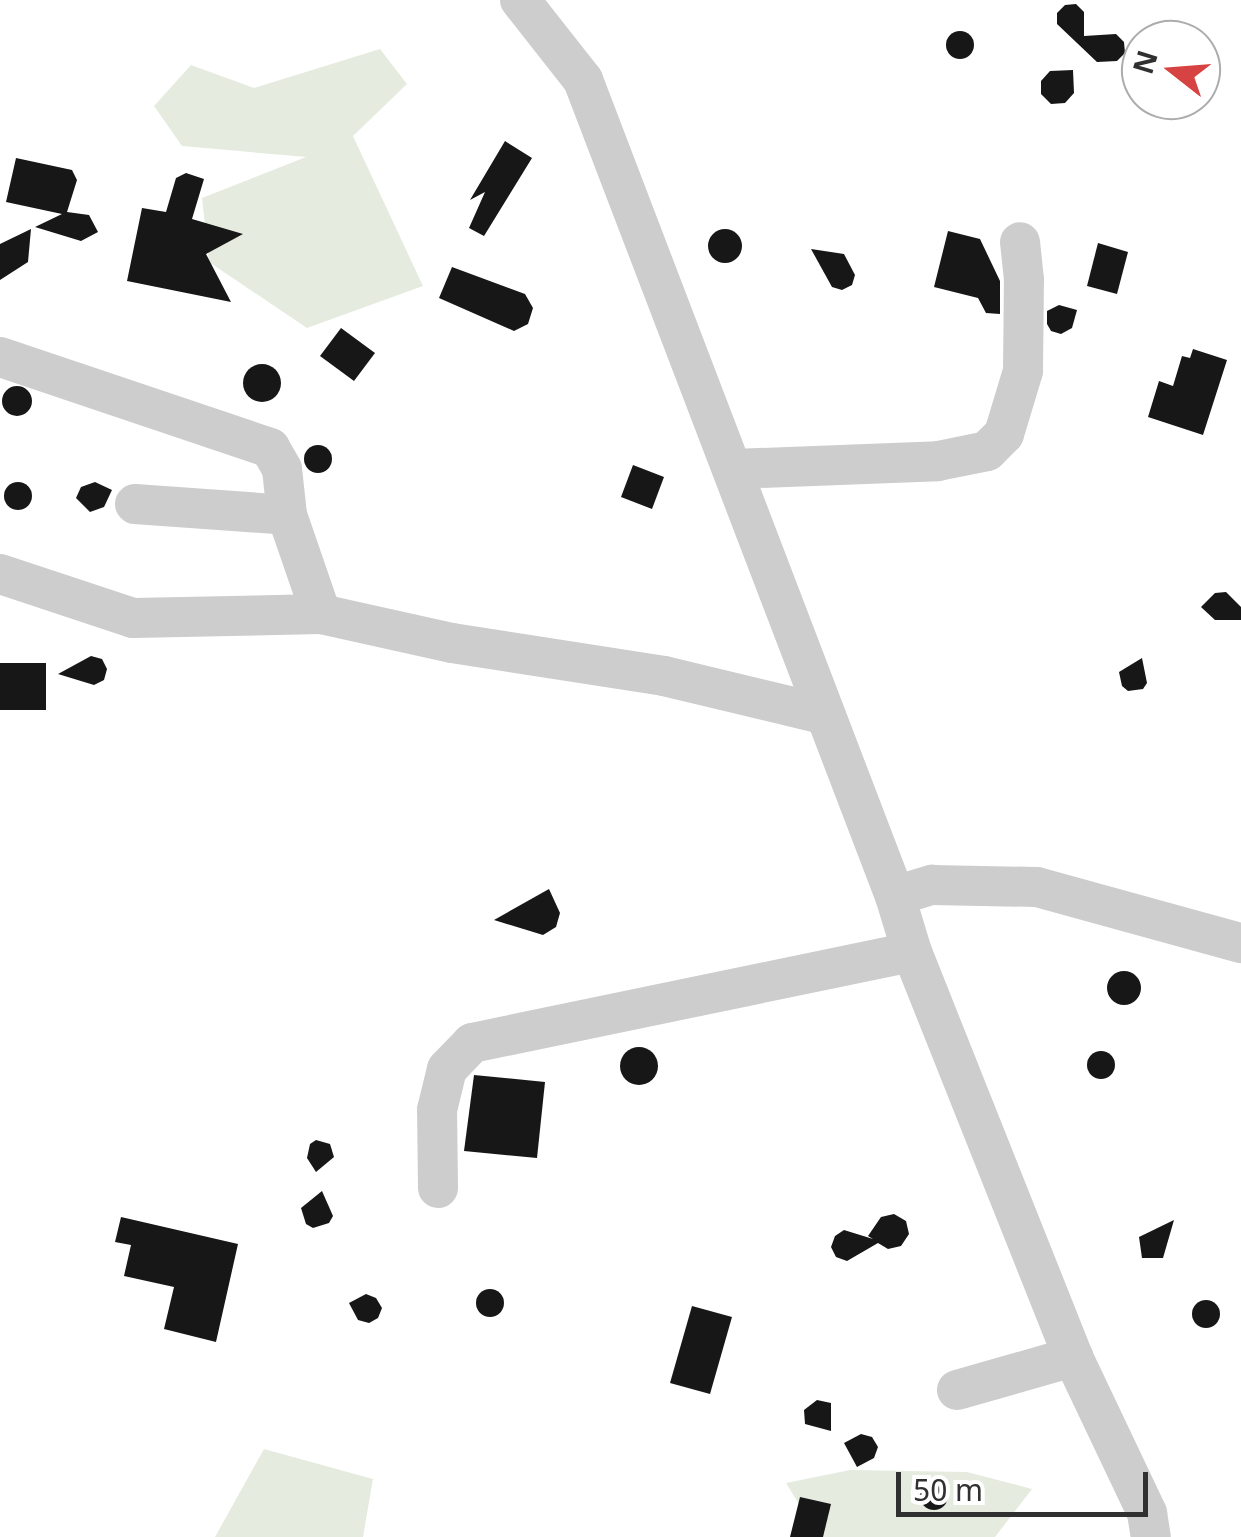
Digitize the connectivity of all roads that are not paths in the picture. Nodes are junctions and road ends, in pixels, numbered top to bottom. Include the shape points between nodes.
1 (520, 0) edge
2 (1020, 242) dead end
3 (0, 358) edge
4 (734, 470) junction
5 (135, 504) dead end
6 (287, 515) junction
7 (0, 574) edge
8 (321, 614) junction
9 (822, 714) junction
10 (895, 896) junction
11 (1241, 943) edge
12 (912, 952) junction
13 (438, 1188) dead end
14 (1074, 1357) junction
15 (957, 1390) dead end
16 (1151, 1537) edge

1 - 4 street via 584,80
2 - 4 street via 1023,371 1004,434 987,451 938,462
3 - 6 street via 270,448 282,469
4 - 9 street
5 - 6 street
6 - 8 street
7 - 8 street via 133,618
8 - 9 street via 452,643 664,676
9 - 10 street
10 - 11 street via 932,885 1038,886
10 - 12 street
12 - 13 street via 472,1044 447,1069 438,1110
12 - 14 street
14 - 15 street
14 - 16 street

